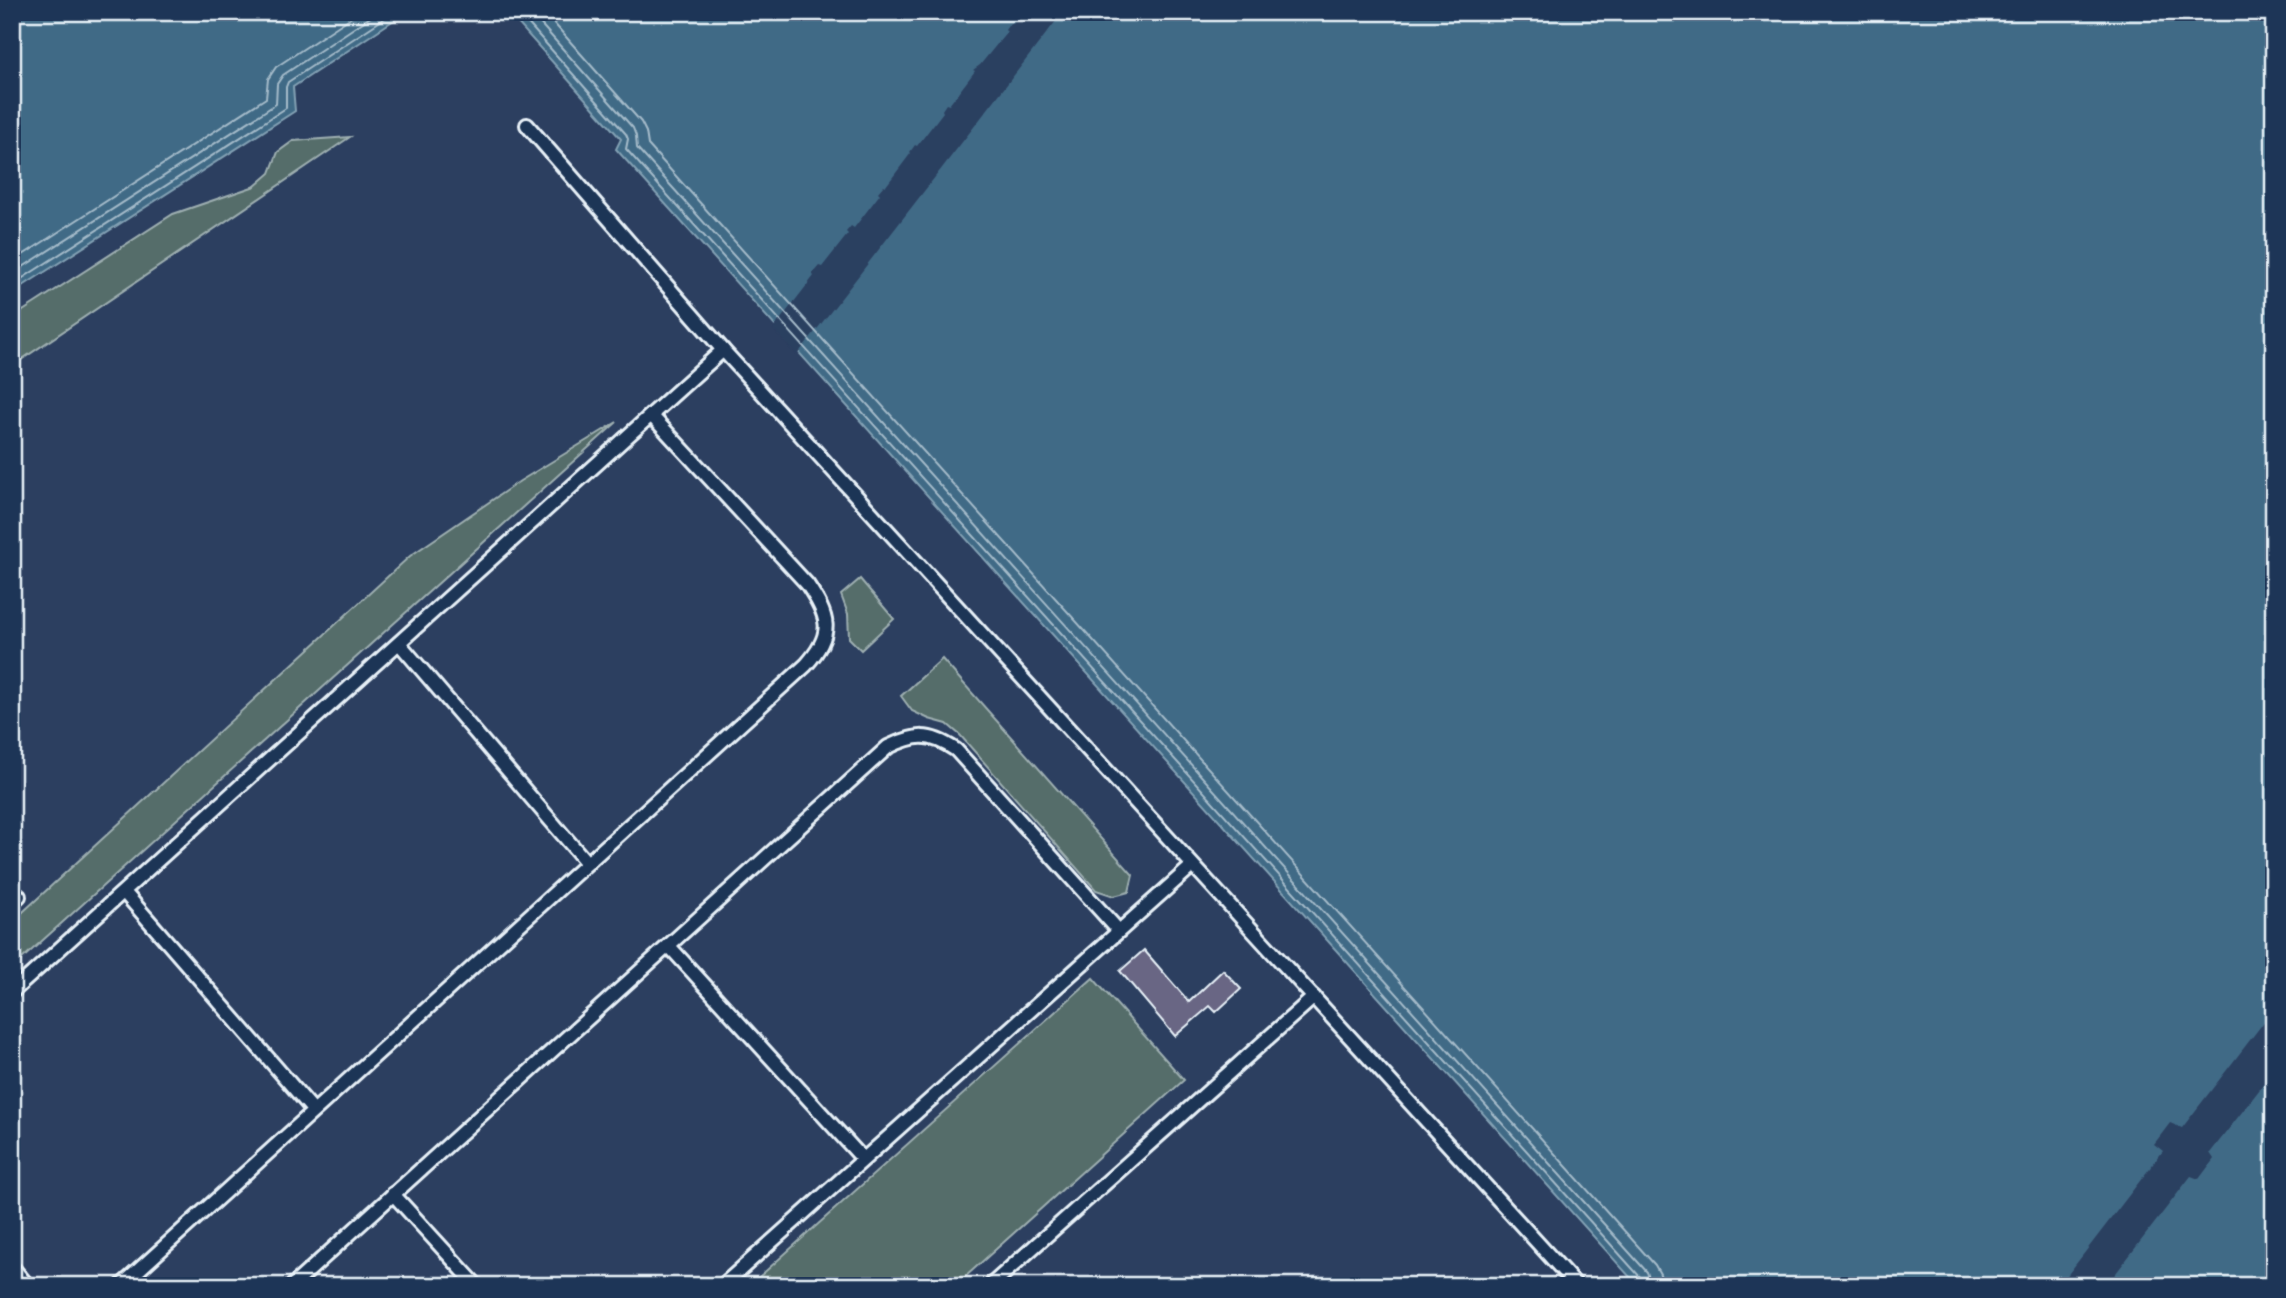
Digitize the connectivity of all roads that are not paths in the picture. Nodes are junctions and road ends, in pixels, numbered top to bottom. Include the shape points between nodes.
1 (527, 125) dead end
2 (723, 350) junction
3 (651, 415) junction
4 (399, 643) junction
5 (587, 863) junction
6 (1192, 866) junction
7 (124, 892) junction
8 (1118, 930) junction
9 (668, 946) junction
10 (12, 992) edge
11 (1314, 997) junction
12 (313, 1110) junction
13 (863, 1159) junction
14 (393, 1194) junction
15 (12, 1267) edge
16 (28, 1286) edge
17 (121, 1286) edge
18 (292, 1286) edge
19 (477, 1286) edge
20 (722, 1286) edge
21 (990, 1286) edge
22 (1577, 1286) edge

1 - 2 lane
2 - 3 lane
2 - 6 lane
3 - 4 lane
3 - 5 lane via 807,584 827,625 819,651 806,665
4 - 5 lane
4 - 7 lane
5 - 12 lane
6 - 8 lane
6 - 11 lane
7 - 10 lane
7 - 12 lane
8 - 9 lane via 956,750 925,736 888,747
8 - 13 lane
9 - 13 lane
9 - 14 lane
11 - 21 lane
11 - 22 lane
12 - 17 lane
13 - 20 lane
14 - 18 lane
14 - 19 lane
15 - 16 lane

